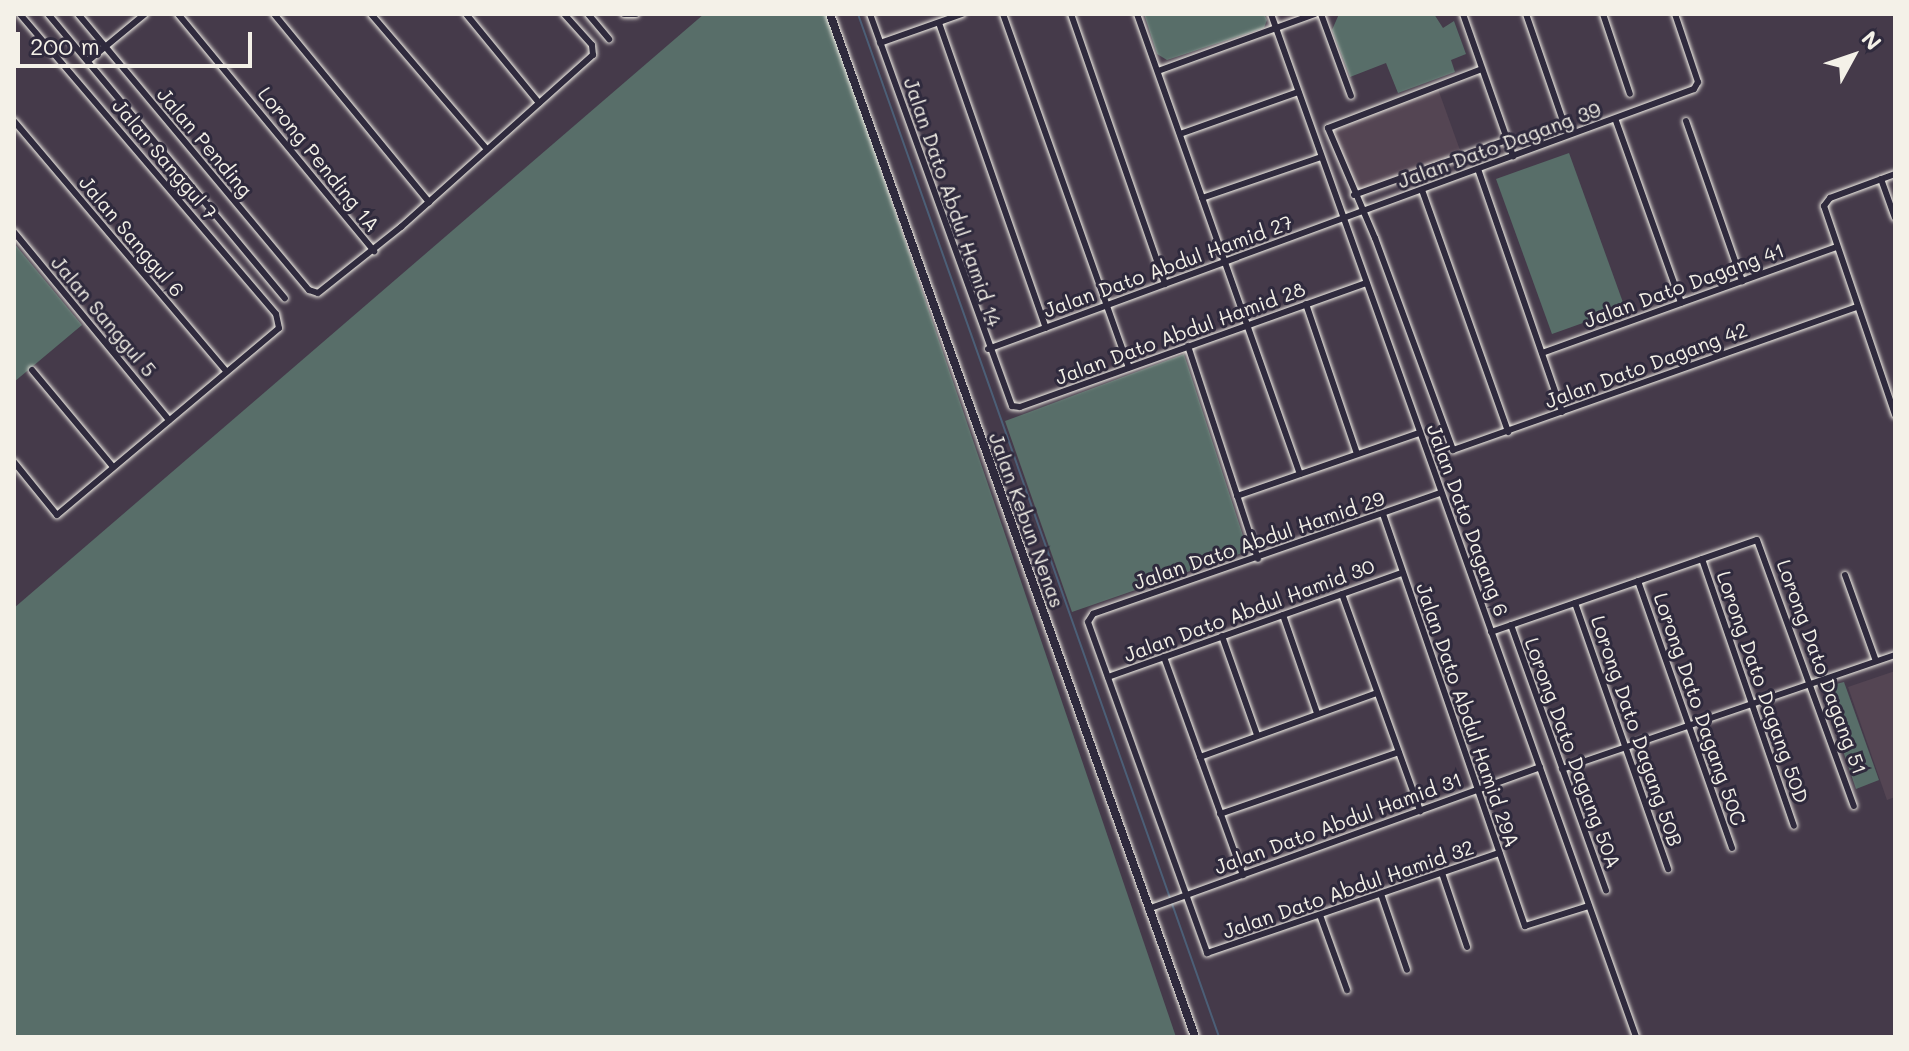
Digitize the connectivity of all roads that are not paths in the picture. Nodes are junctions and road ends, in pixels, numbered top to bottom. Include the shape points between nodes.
1 (20, 14) edge
2 (48, 14) edge
3 (78, 14) edge
4 (145, 14) edge
5 (178, 14) edge
6 (274, 14) edge
7 (371, 14) edge
8 (466, 14) edge
9 (564, 14) edge
10 (588, 14) edge
11 (624, 14) edge
12 (636, 14) edge
13 (830, 14) edge
14 (870, 14) edge
15 (962, 14) edge
16 (1003, 14) edge
17 (1071, 14) edge
18 (1137, 14) edge
19 (1271, 14) edge
20 (1318, 14) edge
21 (1463, 14) edge
22 (1526, 14) edge
23 (1603, 14) edge
24 (1675, 14) edge
25 (939, 23) junction
26 (1276, 28) junction
27 (609, 39) dead end
28 (880, 43) junction
29 (105, 47) junction
30 (88, 61) junction
31 (1482, 69) junction
32 (1158, 71) junction
33 (1298, 92) junction
34 (1630, 94) dead end
35 (1351, 96) dead end
36 (539, 103) junction
37 (1562, 118) dead end
38 (14, 121) edge
39 (1616, 121) junction
40 (1686, 121) dead end
41 (1180, 134) junction
42 (1507, 140) junction
43 (486, 148) junction
44 (1513, 156) junction
45 (1321, 157) junction
46 (1478, 169) junction
47 (1895, 174) edge
48 (1881, 179) junction
49 (1422, 190) junction
50 (1354, 195) junction
51 (1202, 198) junction
52 (429, 202) junction
53 (1360, 212) junction
54 (1895, 218) edge
55 (1343, 219) junction
56 (14, 232) edge
57 (1836, 247) junction
58 (374, 251) junction
59 (1224, 263) junction
60 (1742, 281) junction
61 (1366, 283) junction
62 (1165, 284) junction
63 (285, 298) dead end
64 (1681, 303) junction
65 (1306, 304) junction
66 (1107, 305) junction
67 (1857, 307) junction
68 (1246, 326) junction
69 (1046, 328) junction
70 (1188, 346) junction
71 (988, 349) junction
72 (1542, 353) junction
73 (1129, 367) junction
74 (32, 370) dead end
75 (226, 371) junction
76 (1007, 400) joint
77 (1562, 412) junction
78 (1895, 415) edge
79 (169, 420) junction
80 (1508, 432) junction
81 (1419, 433) junction
82 (1357, 454) junction
83 (14, 462) edge
84 (113, 467) junction
85 (1300, 474) junction
86 (1440, 493) junction
87 (1237, 496) junction
88 (1383, 514) junction
89 (1258, 559) junction
90 (1702, 559) junction
91 (1401, 573) junction
92 (1845, 575) dead end
93 (1638, 581) junction
94 (1342, 594) junction
95 (1575, 603) junction
96 (1283, 615) junction
97 (1511, 625) junction
98 (1491, 632) junction
99 (1222, 636) junction
100 (1895, 655) edge
101 (1164, 657) junction
102 (1876, 661) junction
103 (1108, 677) junction
104 (1811, 683) junction
105 (1377, 693) junction
106 (1751, 702) junction
107 (1317, 713) junction
108 (1689, 725) junction
109 (1257, 735) junction
110 (1626, 747) junction
111 (1399, 752) junction
112 (1200, 757) junction
113 (1540, 767) junction
114 (1562, 769) junction
115 (1477, 790) junction
116 (1854, 806) dead end
117 (1420, 811) junction
118 (1220, 814) junction
119 (1794, 826) dead end
120 (1732, 848) dead end
121 (1499, 853) junction
122 (1668, 869) dead end
123 (1442, 873) junction
124 (1243, 875) junction
125 (1606, 891) dead end
126 (1381, 894) junction
127 (1185, 896) junction
128 (1589, 906) junction
129 (1148, 909) junction
130 (1320, 915) junction
131 (1467, 947) dead end
132 (1407, 970) dead end
133 (1347, 990) dead end
134 (1195, 1037) edge
135 (1636, 1037) edge

1 - 75 street, Jalan Sanggul 7 via 276,314 279,328
2 - 30 street
3 - 29 street, Jalan Pending
4 - 29 street
5 - 58 street, Lorong Pending 1A
6 - 52 street
7 - 43 street
8 - 36 street
9 - 36 street via 592,45 593,55
10 - 27 street
11 - 12 street
13 - 129 street, Jalan Kebun Nenas
14 - 28 street, Jalan Dato Abdul Hamid 14
15 - 25 street
16 - 66 street
17 - 62 street
18 - 32 street
19 - 26 street, Jalan Dato Dagang 6
20 - 26 street
20 - 35 street
21 - 31 street
22 - 37 street
23 - 34 street
24 - 39 street, Jalan Dato Dagang 39 via 1697,86
25 - 28 street
25 - 69 street
26 - 32 street
26 - 33 street, Jalan Dato Dagang 6
28 - 71 street, Jalan Dato Abdul Hamid 14
29 - 30 street
29 - 58 street, Jalan Pending via 309,290 324,291
30 - 63 street
31 - 42 street
31 - 50 street via 1328,128
32 - 41 street
33 - 41 street
33 - 45 street, Jalan Dato Dagang 6
36 - 43 street
38 - 75 street, Jalan Sanggul 6
39 - 44 street, Jalan Dato Dagang 39
39 - 64 street
40 - 60 street
41 - 51 street
42 - 44 street
42 - 50 street
43 - 52 street
44 - 46 street, Jalan Dato Dagang 39
45 - 51 street
45 - 55 street, Jalan Dato Dagang 6
46 - 49 street, Jalan Dato Dagang 39
46 - 72 street
47 - 48 street
48 - 54 street
48 - 57 street via 1826,201
49 - 53 street, Jalan Dato Dagang 39
49 - 80 street
50 - 53 street
51 - 59 street
52 - 58 street
53 - 55 street, Jalan Dato Abdul Hamid 27
53 - 80 street, Jalan Dato Dagang 42 via 1375,238 1447,446 1459,452
55 - 59 street, Jalan Dato Abdul Hamid 27
55 - 61 street, Jalan Dato Dagang 6
56 - 79 street, Jalan Sanggul 5
57 - 60 street, Jalan Dato Dagang 41
57 - 67 street
59 - 62 street, Jalan Dato Abdul Hamid 27
59 - 68 street
60 - 64 street, Jalan Dato Dagang 41
61 - 65 street, Jalan Dato Abdul Hamid 28
61 - 81 street, Jalan Dato Dagang 6
62 - 66 street, Jalan Dato Abdul Hamid 27
64 - 72 street, Jalan Dato Dagang 41
65 - 68 street, Jalan Dato Abdul Hamid 28
65 - 82 street
66 - 69 street, Jalan Dato Abdul Hamid 27
66 - 73 street
67 - 77 street, Jalan Dato Dagang 42
67 - 78 street
68 - 70 street, Jalan Dato Abdul Hamid 28
68 - 85 street
69 - 71 street, Jalan Dato Abdul Hamid 27
70 - 73 street, Jalan Dato Abdul Hamid 28
70 - 87 street
71 - 76 street, Jalan Dato Abdul Hamid 14
72 - 77 street
73 - 76 street, Jalan Dato Abdul Hamid 28 via 1020,407
74 - 84 street
75 - 79 street
77 - 80 street, Jalan Dato Dagang 42
79 - 84 street
81 - 82 street
81 - 86 street, Jalan Dato Dagang 6
82 - 85 street
83 - 84 street via 57,515
85 - 87 street
86 - 88 street, Jalan Dato Abdul Hamid 29
86 - 98 street, Jalan Dato Dagang 6
87 - 89 street
88 - 89 street, Jalan Dato Abdul Hamid 29
88 - 91 street, Jalan Dato Abdul Hamid 29A
89 - 103 street, Jalan Dato Abdul Hamid 29 via 1089,617
90 - 93 street
90 - 104 street, Lorong Dato Dagang 51 via 1757,540
90 - 106 street, Lorong Dato Dagang 50D
91 - 94 street, Jalan Dato Abdul Hamid 30
91 - 115 street, Jalan Dato Abdul Hamid 29A
92 - 102 street
93 - 95 street
93 - 108 street, Lorong Dato Dagang 50C
94 - 96 street, Jalan Dato Abdul Hamid 30
94 - 105 street
95 - 97 street
95 - 110 street, Lorong Dato Dagang 50B
96 - 99 street, Jalan Dato Abdul Hamid 30
96 - 107 street
97 - 98 street
97 - 114 street, Lorong Dato Dagang 50A
98 - 113 street, Jalan Dato Dagang 6
99 - 101 street, Jalan Dato Abdul Hamid 30
99 - 109 street
100 - 102 street
101 - 103 street, Jalan Dato Abdul Hamid 30
101 - 112 street
102 - 104 street
103 - 127 street
104 - 106 street
104 - 116 street, Lorong Dato Dagang 51
105 - 107 street
105 - 111 street
106 - 108 street
106 - 119 street, Lorong Dato Dagang 50D
107 - 109 street
108 - 110 street
108 - 120 street, Lorong Dato Dagang 50C
109 - 112 street
110 - 114 street
110 - 122 street, Lorong Dato Dagang 50B
111 - 117 street
111 - 118 street
112 - 118 street
113 - 115 street, Jalan Dato Abdul Hamid 31
113 - 128 street, Jalan Dato Dagang 6
114 - 125 street, Lorong Dato Dagang 50A
115 - 117 street, Jalan Dato Abdul Hamid 31
115 - 121 street, Jalan Dato Abdul Hamid 29A
117 - 124 street, Jalan Dato Abdul Hamid 31
118 - 124 street
121 - 123 street, Jalan Dato Abdul Hamid 32
121 - 128 street, Jalan Dato Abdul Hamid 29A via 1525,926
123 - 126 street, Jalan Dato Abdul Hamid 32
123 - 131 street
124 - 127 street, Jalan Dato Abdul Hamid 31
126 - 130 street, Jalan Dato Abdul Hamid 32
126 - 132 street
127 - 129 street, Jalan Dato Abdul Hamid 31
127 - 130 street, Jalan Dato Abdul Hamid 32 via 1207,953
128 - 135 street, Jalan Dato Dagang 6
129 - 134 street, Jalan Kebun Nenas
130 - 133 street

